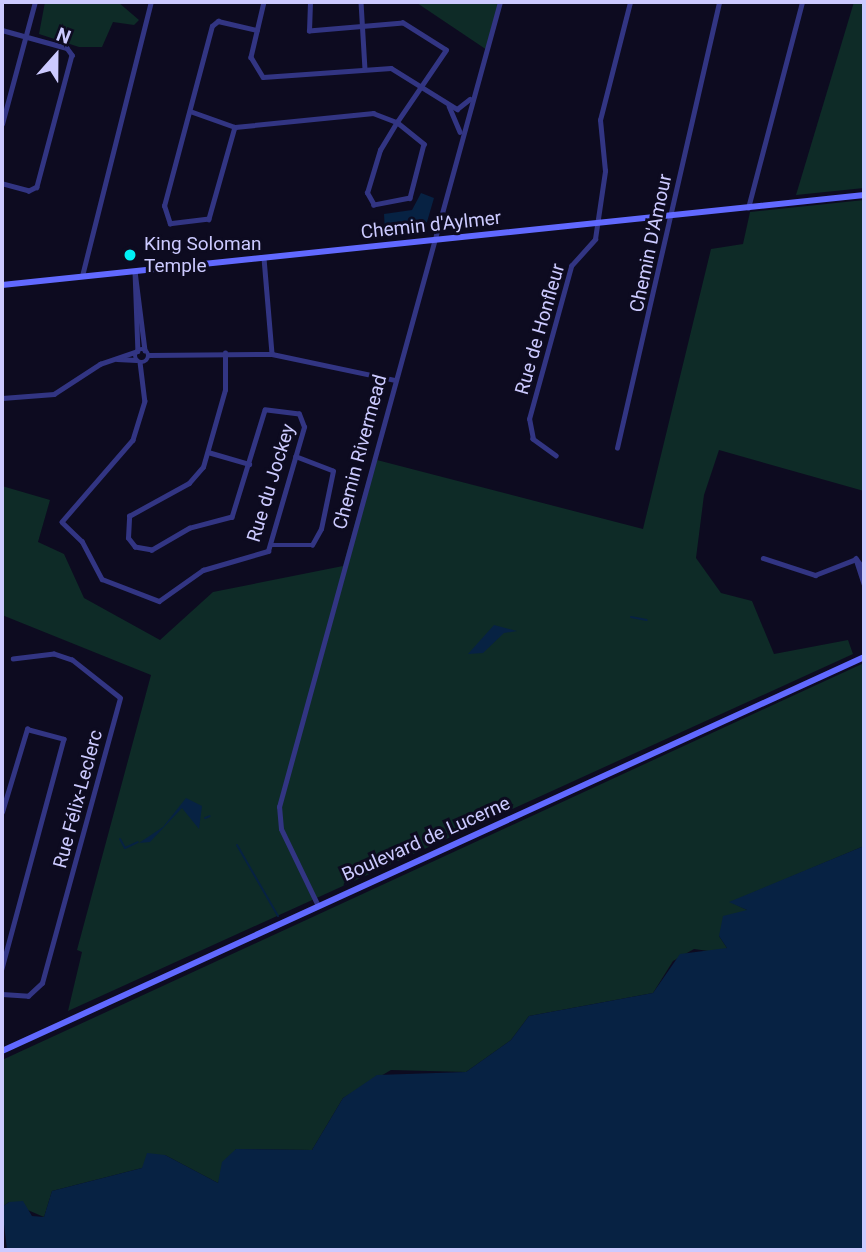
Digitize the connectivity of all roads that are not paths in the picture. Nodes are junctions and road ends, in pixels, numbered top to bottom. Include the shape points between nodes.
1 (35, 2) edge
2 (151, 2) edge
3 (264, 2) edge
4 (310, 2) edge
5 (361, 2) edge
6 (500, 2) edge
7 (630, 2) edge
8 (719, 2) edge
9 (802, 2) edge
10 (360, 25) junction
11 (2, 30) edge
12 (257, 30) junction
13 (26, 37) junction
14 (365, 69) junction
15 (423, 87) junction
16 (475, 89) junction
17 (446, 102) junction
18 (190, 111) junction
19 (466, 121) junction
20 (397, 122) junction
21 (2, 124) edge
22 (235, 127) junction
23 (457, 149) junction
24 (2, 184) edge
25 (864, 195) edge
26 (748, 209) junction
27 (674, 216) junction
28 (597, 223) junction
29 (432, 240) junction
30 (264, 257) junction
31 (135, 271) junction
32 (82, 276) junction
33 (2, 285) edge
34 (145, 349) junction
35 (137, 351) junction
36 (225, 353) junction
37 (272, 354) junction
38 (149, 355) junction
39 (113, 359) junction
40 (142, 361) junction
41 (395, 380) junction
42 (2, 398) edge
43 (617, 448) dead end
44 (208, 452) junction
45 (556, 456) dead end
46 (296, 457) junction
47 (249, 464) junction
48 (271, 545) junction
49 (763, 558) dead end
50 (856, 559) junction
51 (864, 570) edge
52 (864, 584) edge
53 (864, 657) edge
54 (13, 659) dead end
55 (2, 812) edge
56 (318, 906) junction
57 (2, 969) edge
58 (2, 994) edge
59 (2, 1051) edge

1 - 13 street
2 - 32 street
3 - 12 street
4 - 10 street via 309,31
5 - 10 street
6 - 16 street, Chemin Rivermead
7 - 28 street, Rue de Honfleur via 600,120 605,171
8 - 27 street, Chemin D'Amour via 686,132
9 - 26 street
10 - 14 street
10 - 15 street via 407,24 444,48 445,57
11 - 13 street
12 - 14 street via 251,61 266,78
12 - 18 street via 214,24
13 - 21 street
13 - 24 street via 72,55 37,187 29,191
14 - 15 street via 395,69
15 - 17 street
15 - 20 street
16 - 17 street via 464,108
16 - 19 street, Chemin Rivermead
17 - 19 street
17 - 23 street via 459,126
18 - 22 street
18 - 22 street via 163,211 172,225 211,216
19 - 23 street, Chemin Rivermead
20 - 20 street via 424,144 410,198 374,205 368,193 380,150
20 - 22 street via 373,113
23 - 29 street, Chemin Rivermead
25 - 26 main road, Chemin d'Aylmer
26 - 27 main road, Chemin d'Aylmer
27 - 28 main road, Chemin d'Aylmer
27 - 43 street, Chemin D'Amour
28 - 29 main road, Chemin d'Aylmer
28 - 45 street, Rue de Honfleur via 594,242 571,266 530,419 534,439
29 - 30 main road, Chemin d'Aylmer
29 - 41 street, Chemin Rivermead
30 - 31 main road, Chemin d'Aylmer
30 - 37 street
31 - 32 main road, Chemin d'Aylmer
31 - 34 street
31 - 35 street
32 - 33 main road, Chemin d'Aylmer
34 - 35 street
34 - 38 street
35 - 39 street
35 - 40 street
36 - 37 street
36 - 38 street
36 - 44 street, Rue du Jockey via 225,390
37 - 41 street
38 - 40 street
39 - 40 street
39 - 42 street via 54,394
40 - 48 street, Rue du Jockey via 144,379 133,440 62,522 82,541 102,579 155,601 203,570 261,556
41 - 56 street, Chemin Rivermead via 278,807 281,829
44 - 47 street
44 - 47 street, Rue du Jockey via 189,483 129,516 128,538 135,547 152,550 190,528 232,517
46 - 47 street, Rue du Jockey via 304,418 274,407 265,411
46 - 48 street, Rue du Jockey
46 - 48 street via 333,471 321,528 312,545
49 - 50 street via 815,575
50 - 51 street
50 - 52 street
53 - 56 main road, Boulevard de Lucerne
54 - 58 street, Rue Félix-Leclerc via 54,654 72,660 120,698 42,983 27,996
55 - 57 street via 24,732 64,739
56 - 59 main road, Boulevard de Lucerne

